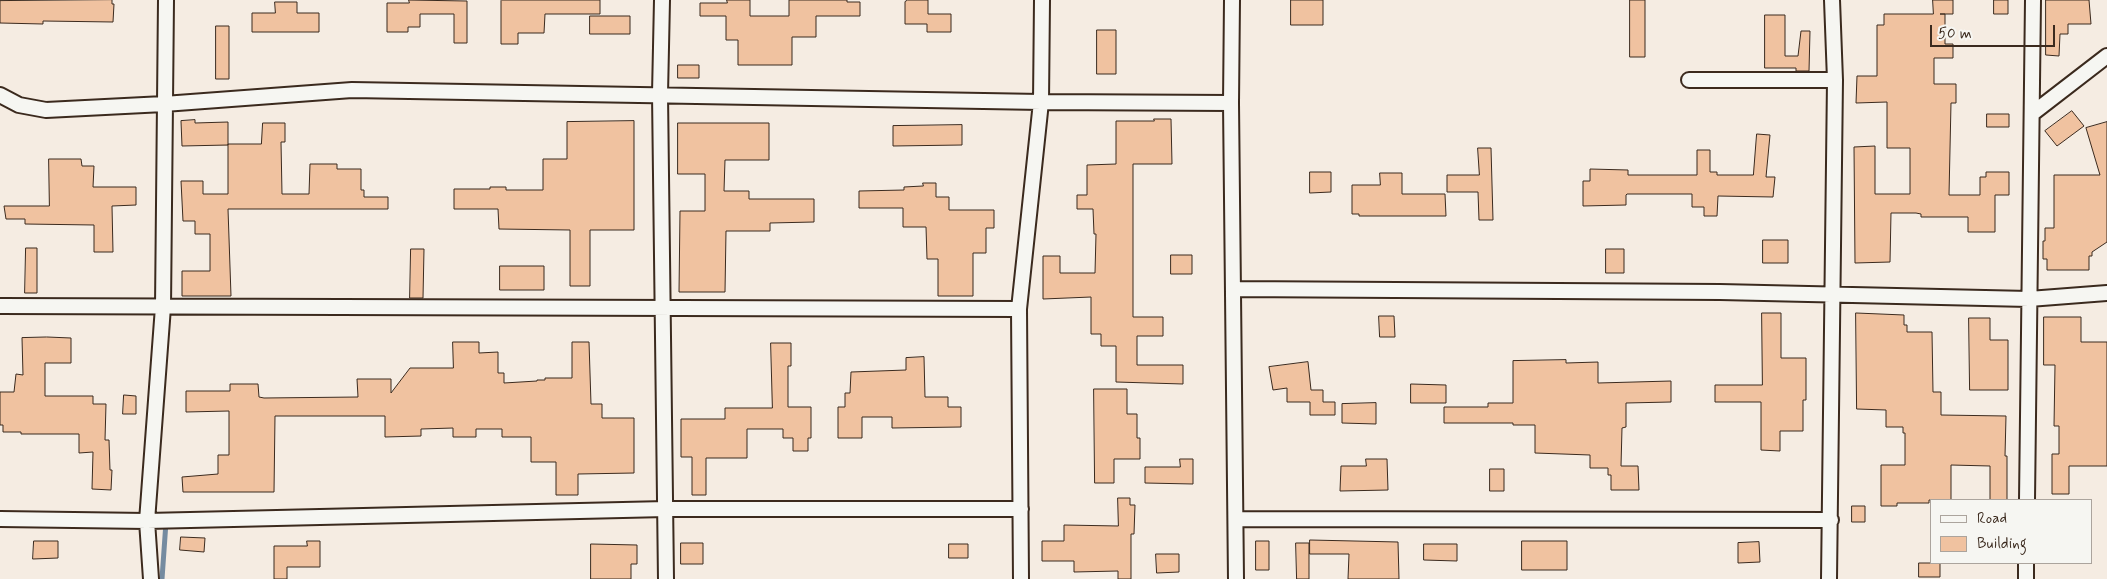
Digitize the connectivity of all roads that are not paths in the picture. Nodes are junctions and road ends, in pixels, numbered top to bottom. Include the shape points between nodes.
1 (166, 0) edge
2 (662, 0) edge
3 (1042, 0) edge
4 (1232, 0) edge
5 (1832, 0) edge
6 (2033, 0) edge
7 (2107, 56) edge
8 (1689, 80) dead end
9 (1835, 80) junction
10 (660, 94) junction
11 (0, 95) edge
12 (1041, 102) junction
13 (164, 104) junction
14 (1230, 104) junction
15 (2033, 113) junction
16 (1234, 289) junction
17 (2107, 293) edge
18 (1832, 295) junction
19 (2029, 299) junction
20 (0, 306) edge
21 (163, 307) junction
22 (664, 308) junction
23 (1019, 309) junction
24 (2026, 499) edge
25 (666, 509) junction
26 (1021, 509) junction
27 (0, 518) edge
28 (1236, 519) junction
29 (1831, 520) junction
30 (147, 521) junction
31 (2026, 564) edge
32 (151, 579) edge
33 (666, 579) edge
34 (1021, 579) edge
35 (1236, 579) edge
36 (1829, 579) edge
37 (2026, 579) edge

1 - 13 street
2 - 10 street
3 - 12 street
4 - 14 street
5 - 9 street
6 - 15 street
7 - 15 street
8 - 9 street
9 - 18 street
10 - 12 street
10 - 13 street via 352,90
10 - 22 street
11 - 13 street via 19,105 46,110
12 - 14 street
12 - 23 street
13 - 21 street
14 - 16 street
15 - 19 street
16 - 18 street
16 - 28 street
17 - 19 street
18 - 19 street
18 - 29 street
19 - 24 street
20 - 21 street
21 - 22 street
21 - 30 street
22 - 23 street
22 - 25 street
23 - 26 street
25 - 26 street
25 - 30 street
25 - 33 street
26 - 34 street
27 - 30 street
28 - 29 street
28 - 35 street
29 - 36 street
30 - 32 street
31 - 37 street

